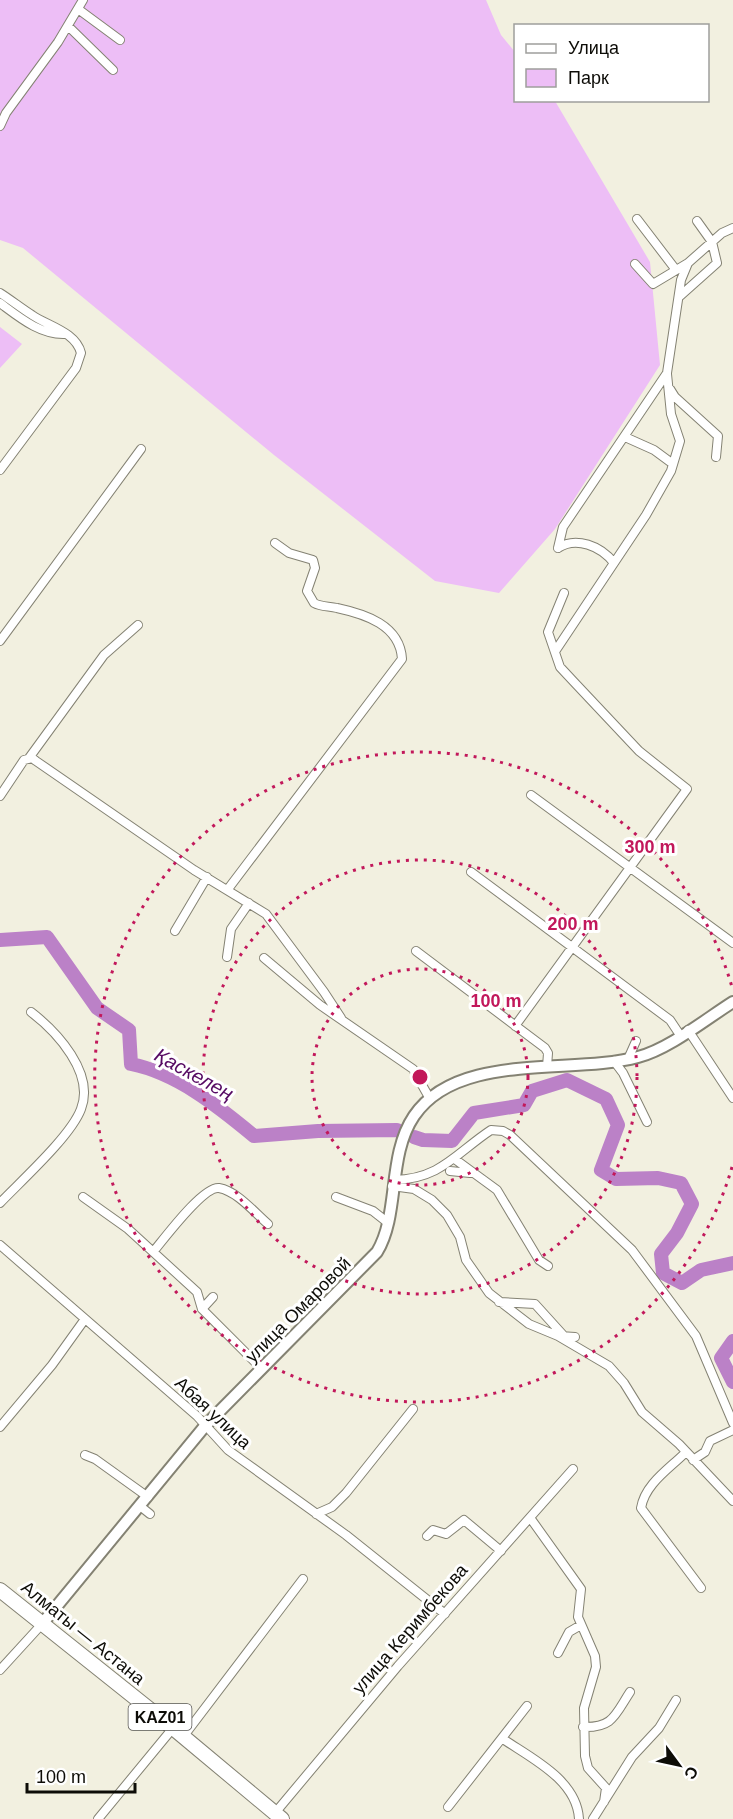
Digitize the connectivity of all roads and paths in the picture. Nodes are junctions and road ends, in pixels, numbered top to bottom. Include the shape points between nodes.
1 (83, 0) edge
2 (78, 9) junction
3 (68, 26) junction
4 (120, 40) dead end
5 (113, 70) dead end
6 (0, 126) edge
7 (637, 219) dead end
8 (697, 221) dead end
9 (733, 228) edge
10 (712, 242) junction
11 (688, 263) junction
12 (635, 264) dead end
13 (676, 270) junction
14 (0, 293) edge
15 (680, 296) junction
16 (0, 303) edge
17 (65, 334) junction
18 (667, 373) junction
19 (669, 387) junction
20 (625, 437) junction
21 (141, 449) dead end
22 (716, 457) dead end
23 (673, 464) junction
24 (0, 470) edge
25 (275, 543) dead end
26 (614, 562) junction
27 (564, 593) dead end
28 (138, 625) dead end
29 (0, 640) edge
30 (556, 650) junction
31 (29, 758) junction
32 (531, 795) dead end
33 (0, 796) edge
34 (630, 868) junction
35 (471, 872) dead end
36 (207, 877) junction
37 (228, 889) junction
38 (249, 903) junction
39 (175, 931) dead end
40 (733, 943) edge
41 (573, 946) junction
42 (416, 951) dead end
43 (227, 957) dead end
44 (264, 958) dead end
45 (733, 1002) edge
46 (31, 1012) dead end
47 (341, 1018) junction
48 (515, 1026) junction
49 (684, 1032) junction
50 (636, 1041) dead end
51 (628, 1059) junction
52 (614, 1061) junction
53 (547, 1067) junction
54 (733, 1098) edge
55 (430, 1099) junction
56 (647, 1122) dead end
57 (456, 1160) junction
58 (450, 1171) dead end
59 (474, 1175) junction
60 (393, 1183) junction
61 (83, 1197) dead end
62 (336, 1197) dead end
63 (0, 1203) edge
64 (387, 1222) junction
65 (268, 1224) dead end
66 (0, 1245) edge
67 (153, 1252) junction
68 (548, 1266) dead end
69 (213, 1297) dead end
70 (499, 1302) junction
71 (202, 1309) junction
72 (86, 1319) junction
73 (561, 1336) junction
74 (575, 1337) dead end
75 (262, 1370) junction
76 (413, 1408) dead end
77 (733, 1424) edge
78 (205, 1426) junction
79 (0, 1427) edge
80 (733, 1430) edge
81 (686, 1453) junction
82 (85, 1455) dead end
83 (693, 1460) junction
84 (573, 1469) dead end
85 (148, 1497) junction
86 (733, 1501) edge
87 (140, 1506) junction
88 (150, 1514) dead end
89 (316, 1515) junction
90 (531, 1519) junction
91 (427, 1536) dead end
92 (501, 1551) junction
93 (303, 1579) dead end
94 (701, 1588) dead end
95 (0, 1590) edge
96 (445, 1614) junction
97 (42, 1624) junction
98 (581, 1625) junction
99 (558, 1653) dead end
100 (0, 1670) edge
101 (630, 1692) dead end
102 (676, 1700) dead end
103 (527, 1706) dead end
104 (583, 1727) junction
105 (178, 1732) junction
106 (502, 1739) junction
107 (604, 1802) junction
108 (448, 1807) dead end
109 (278, 1817) edge
110 (98, 1819) edge
111 (579, 1819) edge
112 (593, 1819) edge

1 - 2 street
2 - 3 street
2 - 4 street
3 - 5 street
3 - 6 street
7 - 13 street
8 - 10 street
9 - 10 street
10 - 11 street
10 - 15 street via 717,263
11 - 13 street
11 - 15 street
12 - 13 street via 653,284
14 - 17 street
15 - 18 street
16 - 17 street via 43,331
17 - 24 street via 81,353 74,371
18 - 19 street
18 - 20 street
19 - 22 street via 675,397 715,431 719,441
19 - 23 street via 670,414 680,441
20 - 23 street
20 - 26 street via 563,527 558,548 580,542
21 - 29 street
23 - 26 street via 668,480
25 - 37 street via 289,553 313,560 315,568 307,591 314,603 375,619 399,643 402,659
26 - 30 street
27 - 30 street via 548,632
28 - 31 street via 104,655
30 - 34 street via 560,667 600,711 639,751 686,787
31 - 33 street via 14,772
31 - 36 street
32 - 34 street
34 - 40 street
34 - 41 street
35 - 41 street
36 - 37 street
36 - 39 street
37 - 38 street
38 - 43 street via 231,929
38 - 47 street via 271,919
41 - 48 street
41 - 49 street
42 - 48 street
44 - 47 street
45 - 49 street, улица Омаровой
46 - 63 street via 76,1063 84,1088 83,1104 76,1119
47 - 55 street via 413,1069
48 - 53 street via 545,1048
49 - 51 street, улица Омаровой via 642,1056
49 - 54 street
50 - 51 street
51 - 52 street, улица Омаровой
52 - 53 street, улица Омаровой
52 - 56 street
53 - 55 street, улица Омаровой via 471,1078
55 - 60 street, улица Омаровой via 408,1127
57 - 59 street
57 - 60 street
57 - 77 street via 491,1130 503,1131 610,1227 632,1250 696,1336
58 - 59 street
59 - 68 street via 497,1190 538,1260
60 - 64 street, улица Омаровой
60 - 70 street via 424,1194 447,1215 460,1237 466,1260
61 - 67 street via 111,1215
62 - 64 street via 373,1211
64 - 75 street, улица Омаровой via 377,1252
65 - 67 street via 234,1195 212,1189
66 - 72 street, Абая улица
67 - 71 street via 197,1292
69 - 71 street
70 - 73 street via 529,1324
70 - 73 street via 536,1304
71 - 75 street
72 - 78 street, Абая улица
72 - 79 street
73 - 74 street
73 - 81 street via 614,1371 642,1412
75 - 78 street, улица Омаровой
76 - 89 street via 346,1493 332,1508
78 - 85 street, улица Омаровой
78 - 89 street, Абая улица via 274,1487
80 - 83 street via 710,1442 705,1452
81 - 83 street
81 - 94 street via 648,1489 641,1508
82 - 85 street
83 - 86 street
84 - 90 street, улица Керимбекова
85 - 87 street, улица Омаровой
87 - 88 street
87 - 97 street, улица Омаровой
89 - 96 street, Абая улица
90 - 92 street, улица Керимбекова
90 - 98 street via 581,1589
91 - 92 street via 433,1530 446,1534 464,1520
92 - 96 street, улица Керимбекова
93 - 105 street
95 - 97 highway, Алматы — Астана / KАZ01
96 - 109 street, улица Керимбекова
97 - 100 street, улица Омаровой
97 - 105 highway, Алматы — Астана / KАZ01
98 - 99 street via 569,1632
98 - 104 street via 596,1666
101 - 104 street via 607,1724
102 - 107 street via 659,1728 632,1757
103 - 106 street
104 - 107 street via 587,1762 606,1788
105 - 109 highway, Алматы — Астана / KАZ01
105 - 110 street
106 - 108 street
106 - 111 street via 562,1782
107 - 112 street

